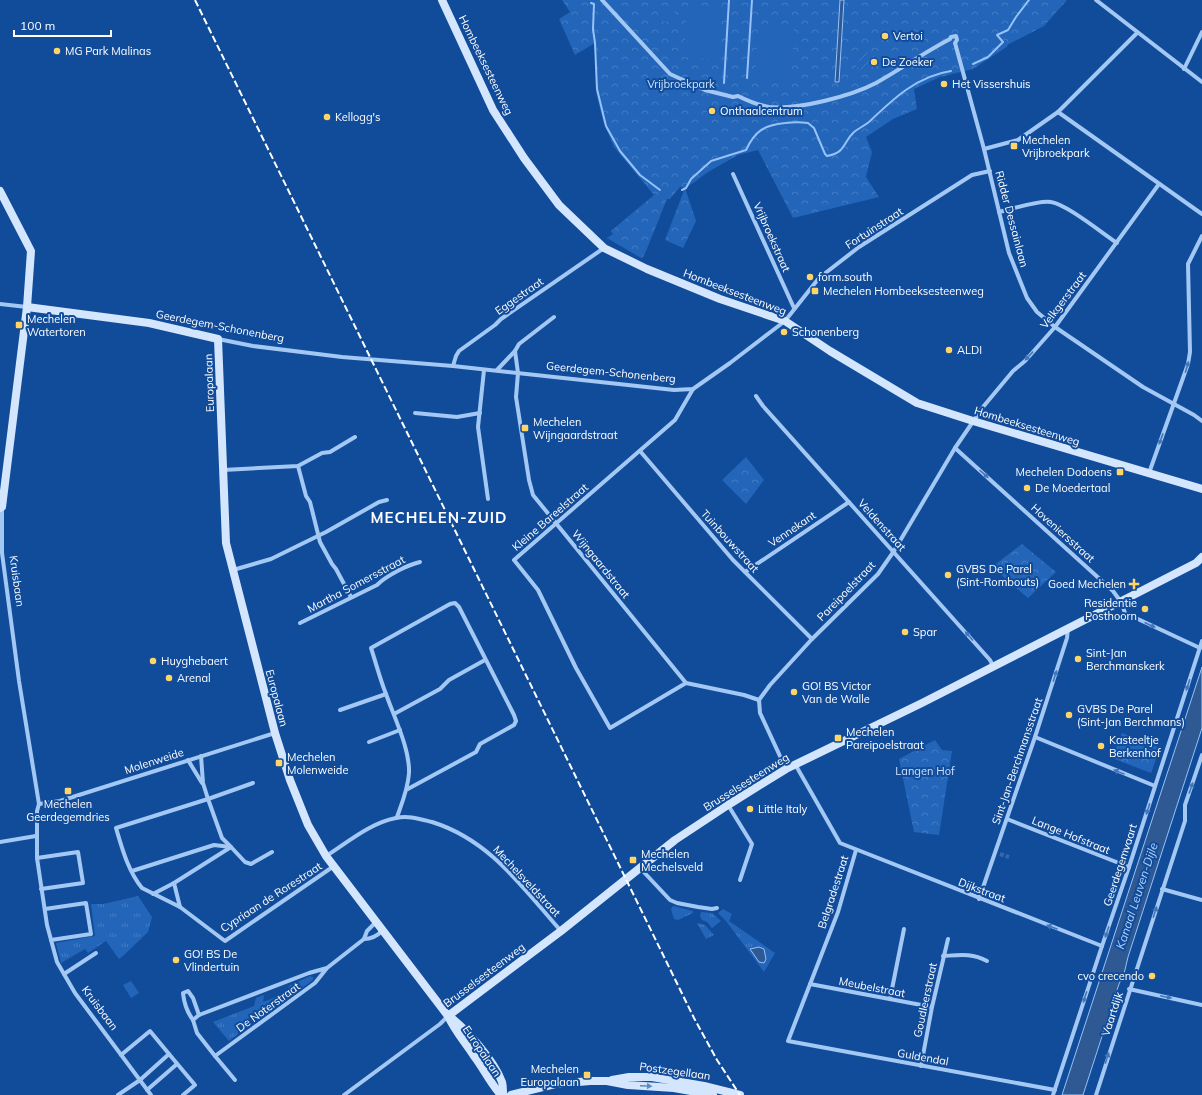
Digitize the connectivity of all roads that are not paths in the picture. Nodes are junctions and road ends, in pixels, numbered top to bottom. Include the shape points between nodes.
1 (442, 0) edge
2 (602, 0) edge
3 (1096, 0) edge
4 (1202, 32) edge
5 (1137, 33) junction
6 (950, 39) junction
7 (955, 43) junction
8 (1184, 69) junction
9 (1202, 82) edge
10 (1058, 112) junction
11 (984, 149) junction
12 (990, 170) junction
13 (733, 174) dead end
14 (1159, 184) junction
15 (0, 191) edge
16 (1000, 212) junction
17 (1202, 214) edge
18 (1202, 236) edge
19 (1116, 243) junction
20 (604, 248) junction
21 (0, 304) edge
22 (27, 307) junction
23 (794, 308) junction
24 (554, 317) dead end
25 (785, 321) junction
26 (1055, 327) junction
27 (218, 339) junction
28 (515, 351) junction
29 (453, 366) junction
30 (484, 370) junction
31 (497, 370) junction
32 (518, 373) junction
33 (693, 389) junction
34 (756, 396) dead end
35 (1174, 404) junction
36 (415, 413) dead end
37 (480, 413) junction
38 (973, 421) junction
39 (1202, 421) edge
40 (355, 437) dead end
41 (955, 448) junction
42 (640, 450) junction
43 (298, 466) junction
44 (224, 470) junction
45 (1149, 473) junction
46 (1202, 489) edge
47 (488, 499) dead end
48 (387, 500) dead end
49 (849, 502) junction
50 (1, 508) edge
51 (556, 523) junction
52 (318, 535) junction
53 (894, 551) junction
54 (1202, 557) edge
55 (420, 562) dead end
56 (232, 570) junction
57 (745, 572) junction
58 (351, 598) junction
59 (1121, 602) junction
60 (300, 623) dead end
61 (1068, 628) junction
62 (812, 639) junction
63 (1202, 641) edge
64 (1200, 648) junction
65 (486, 660) junction
66 (993, 666) junction
67 (686, 683) junction
68 (386, 694) junction
69 (759, 700) junction
70 (340, 710) dead end
71 (394, 714) junction
72 (400, 730) junction
73 (275, 733) junction
74 (1035, 737) junction
75 (369, 742) dead end
76 (1202, 755) edge
77 (201, 756) junction
78 (188, 760) junction
79 (794, 764) junction
80 (786, 769) junction
81 (203, 783) junction
82 (253, 783) dead end
83 (1155, 786) junction
84 (406, 790) junction
85 (208, 799) junction
86 (39, 804) junction
87 (728, 805) junction
88 (397, 817) junction
89 (1007, 818) junction
90 (36, 836) junction
91 (0, 842) edge
92 (231, 847) junction
93 (856, 850) junction
94 (272, 852) dead end
95 (326, 856) junction
96 (37, 858) junction
97 (334, 866) junction
98 (640, 868) junction
99 (1129, 868) junction
100 (132, 871) junction
101 (740, 880) dead end
102 (174, 883) junction
103 (41, 888) junction
104 (1162, 889) junction
105 (153, 894) junction
106 (979, 899) junction
107 (1202, 900) edge
108 (180, 908) junction
109 (717, 908) dead end
110 (44, 909) junction
111 (376, 922) junction
112 (904, 929) dead end
113 (382, 931) junction
114 (561, 931) junction
115 (364, 939) junction
116 (948, 939) dead end
117 (51, 940) junction
118 (1102, 946) junction
119 (96, 953) dead end
120 (943, 956) junction
121 (988, 961) dead end
122 (327, 968) junction
123 (64, 974) junction
124 (810, 984) junction
125 (1129, 989) junction
126 (890, 999) junction
127 (1202, 1005) edge
128 (932, 1007) junction
129 (199, 1015) junction
130 (448, 1016) junction
131 (193, 1020) junction
132 (788, 1041) joint
133 (170, 1054) junction
134 (121, 1055) junction
135 (215, 1056) junction
136 (177, 1064) junction
137 (921, 1066) junction
138 (140, 1080) junction
139 (234, 1080) dead end
140 (607, 1081) junction
141 (147, 1090) junction
142 (1055, 1090) junction
143 (118, 1095) edge
144 (151, 1095) edge
145 (183, 1095) edge
146 (344, 1095) edge
147 (502, 1095) edge
148 (511, 1095) edge
149 (713, 1095) edge
150 (740, 1095) edge
151 (1053, 1095) edge
152 (1096, 1095) edge

1 - 20 street, Hombeeksesteenweg via 493,110 524,158 559,206
2 - 6 street via 670,74 705,90 738,96 752,103 770,107 820,101 861,90
3 - 5 street
4 - 8 street
5 - 8 street
5 - 10 street
6 - 7 street
6 - 7 street via 958,36
7 - 11 street, Ridder Dessainlaan
8 - 9 street
10 - 11 street via 1018,140
10 - 14 street
11 - 12 street, Ridder Dessainlaan
12 - 16 street, Ridder Dessainlaan
12 - 23 street, Fortuinstraat via 972,175 859,247 819,278
13 - 23 street, Vrijbroekstraat
14 - 17 street
14 - 19 street, Velkgerstraat
15 - 22 street, Kruisbaan via 31,251
16 - 19 street via 1050,201 1068,209
16 - 26 street, Ridder Dessainlaan via 1009,253 1027,298
35 -> 18 street via 1190,352 1188,264
19 - 26 street, Velkgerstraat
20 - 25 street, Hombeeksesteenweg via 713,296
20 - 29 street, Eggestraat via 459,351
21 - 22 street, Geerdegem-Schonenberg
22 - 27 street, Geerdegem-Schonenberg via 149,323
22 - 50 street, Kruisbaan
23 - 25 street, Fortuinstraat
24 - 28 street via 519,344
25 - 33 street
25 - 38 street, Hombeeksesteenweg via 917,403
26 - 35 street, Ridder Dessainlaan via 1144,387
26 -> 38 street, Velkgerstraat via 1013,371
27 - 29 street, Geerdegem-Schonenberg via 342,357
27 - 44 street, Europalaan
28 - 31 street
28 - 32 street, Wijngaardstraat
29 - 30 street, Geerdegem-Schonenberg
30 - 31 street, Geerdegem-Schonenberg
30 - 37 street
31 - 32 street, Geerdegem-Schonenberg
32 - 33 street, Geerdegem-Schonenberg via 674,390
32 - 51 street, Wijngaardstraat via 516,397 529,480 533,495
33 - 42 street, Kleine Bareelstraat via 675,420
34 - 49 street, Veldenstraat
35 - 39 street, Ridder Dessainlaan
35 -> 45 street
36 - 37 street via 457,417
37 - 47 street via 478,427
38 - 41 street, Pareipoelstraat
38 - 45 street, Hombeeksesteenweg
40 - 43 street via 330,452 322,453
41 - 53 street, Pareipoelstraat
41 -> 59 street, Hoveniersstraat via 1113,591
42 - 51 street, Kleine Bareelstraat
42 - 57 street, Tuinbouwstraat
43 - 44 street
43 - 52 street
44 - 56 street, Europalaan via 226,544
45 - 46 street, Hombeeksesteenweg
48 - 52 street
49 - 53 street, Veldenstraat
49 - 57 street, Vennekant
50 - 86 street, Kruisbaan via 2,553
51 - 67 street, Wijngaardstraat
51 - 67 street, Kleine Bareelstraat via 514,560 538,590 576,668 610,728
52 - 56 street via 271,559
52 - 58 street
53 - 62 street, Pareipoelstraat via 878,574
66 -> 53 street, Veldenstraat
54 - 59 street, Brusselsesteenweg via 1196,563
55 - 58 street, Martha Somersstraat
56 - 73 street, Europalaan
57 - 62 street, Tuinbouwstraat
58 - 60 street, Martha Somersstraat
59 - 61 street, Brusselsesteenweg
59 -> 64 street, Hoveniersstraat via 1125,613
61 - 66 street, Brusselsesteenweg
74 -> 61 street, Sint-Jan-Berchmansstraat
62 - 69 street, Pareipoelstraat
63 - 64 street, Geerdegemvaart
64 -> 83 street, Geerdegemvaart
65 - 68 street via 459,606 450,604 371,648
65 - 71 street
65 - 84 street via 514,715 514,725 480,744 476,752
66 - 79 street, Brusselsesteenweg
67 - 69 street
68 - 70 street
68 - 71 street
69 - 80 street via 760,713
71 - 72 street
72 - 75 street
72 - 84 street via 408,758
73 - 77 street, Molenweide
73 - 95 street, Europalaan via 298,804
83 -> 74 street
74 - 89 street, Sint-Jan-Berchmansstraat
104 -> 76 street, Vaartdijk via 1185,821 1185,804
77 - 78 street, Molenweide
77 - 81 street
78 - 81 street
78 - 86 street, Molenweide via 67,798
79 - 80 street, Brusselsesteenweg
79 - 93 street, Belgradestraat via 840,843
80 - 87 street, Brusselsesteenweg
81 - 85 street
82 - 85 street
83 -> 99 street, Geerdegemvaart
84 - 88 street
85 - 92 street via 222,838
85 - 100 street, Cypriaan de Rorestraat via 116,828
86 - 90 street, Kruisbaan
87 - 98 street, Brusselsesteenweg via 675,840
87 - 101 street via 752,844
88 - 95 street, Mechelsveldstraat via 372,826
88 - 114 street, Mechelsveldstraat via 416,818 436,824 458,832 481,846 505,868
89 - 99 street, Lange Hofstraat
89 - 106 street, Sint-Jan-Berchmansstraat
90 - 91 street
90 - 96 street, Kruisbaan
92 - 94 street via 245,862 251,864
92 - 100 street via 214,845
92 - 102 street
93 - 106 street, Dijkstraat
93 - 124 street, Belgradestraat via 838,912
95 - 97 street, Europalaan
96 - 103 street, Kruisbaan
96 - 103 street via 78,852 83,883
97 - 108 street, Cypriaan de Rorestraat via 225,941
97 - 111 street, Europalaan
98 - 109 street via 670,900 698,907
98 - 114 street, Brusselsesteenweg
99 -> 118 street, Geerdegemvaart
100 - 105 street, Cypriaan de Rorestraat via 137,883
102 - 105 street
102 - 108 street
103 - 110 street, Kruisbaan
104 - 107 street
125 -> 104 street, Vaartdijk
105 - 108 street, Cypriaan de Rorestraat
118 -> 106 street, Dijkstraat
110 - 117 street, Kruisbaan
110 - 117 street via 86,903 91,934
111 - 113 street, Europalaan
111 - 115 street, De Noterstraat via 367,931
112 - 126 street
113 - 115 street, De Noterstraat via 370,939
113 - 130 street, Europalaan
114 - 130 street, Brusselsesteenweg
115 - 122 street, De Noterstraat
116 - 120 street, Goudleerstraat
117 - 123 street, Kruisbaan via 57,962
118 -> 142 street, Geerdegemvaart
119 - 123 street
120 - 121 street via 971,955
120 - 128 street, Goudleerstraat
122 - 129 street, De Noterstraat
122 - 135 street, De Noterstraat via 315,984
123 - 134 street, Kruisbaan
124 - 126 street, Meubelstraat
124 - 132 street, Belgradestraat
125 -> 127 street
152 -> 125 street, Vaartdijk
126 - 128 street, Meubelstraat
128 - 137 street, Goudleerstraat
129 - 131 street, De Noterstraat
129 - 131 street via 188,991 183,993
130 - 146 street, Brusselsesteenweg
130 - 147 street, Europalaan via 454,1030 474,1055 492,1086
131 - 135 street via 197,1033
132 - 137 street, Guldendal
133 - 134 street via 150,1031
133 - 136 street
133 - 138 street
134 - 138 street, Kruisbaan
135 - 139 street
136 - 141 street
136 - 145 street via 195,1085
137 - 142 street, Guldendal
138 - 141 street, Kruisbaan
138 - 143 street
140 - 148 street, Postzegellaan via 570,1082
140 -> 149 street, Postzegellaan
140 - 150 street, Postzegellaan via 629,1077 652,1077
141 - 144 street, Kruisbaan
142 - 151 street, Geerdegemvaart

